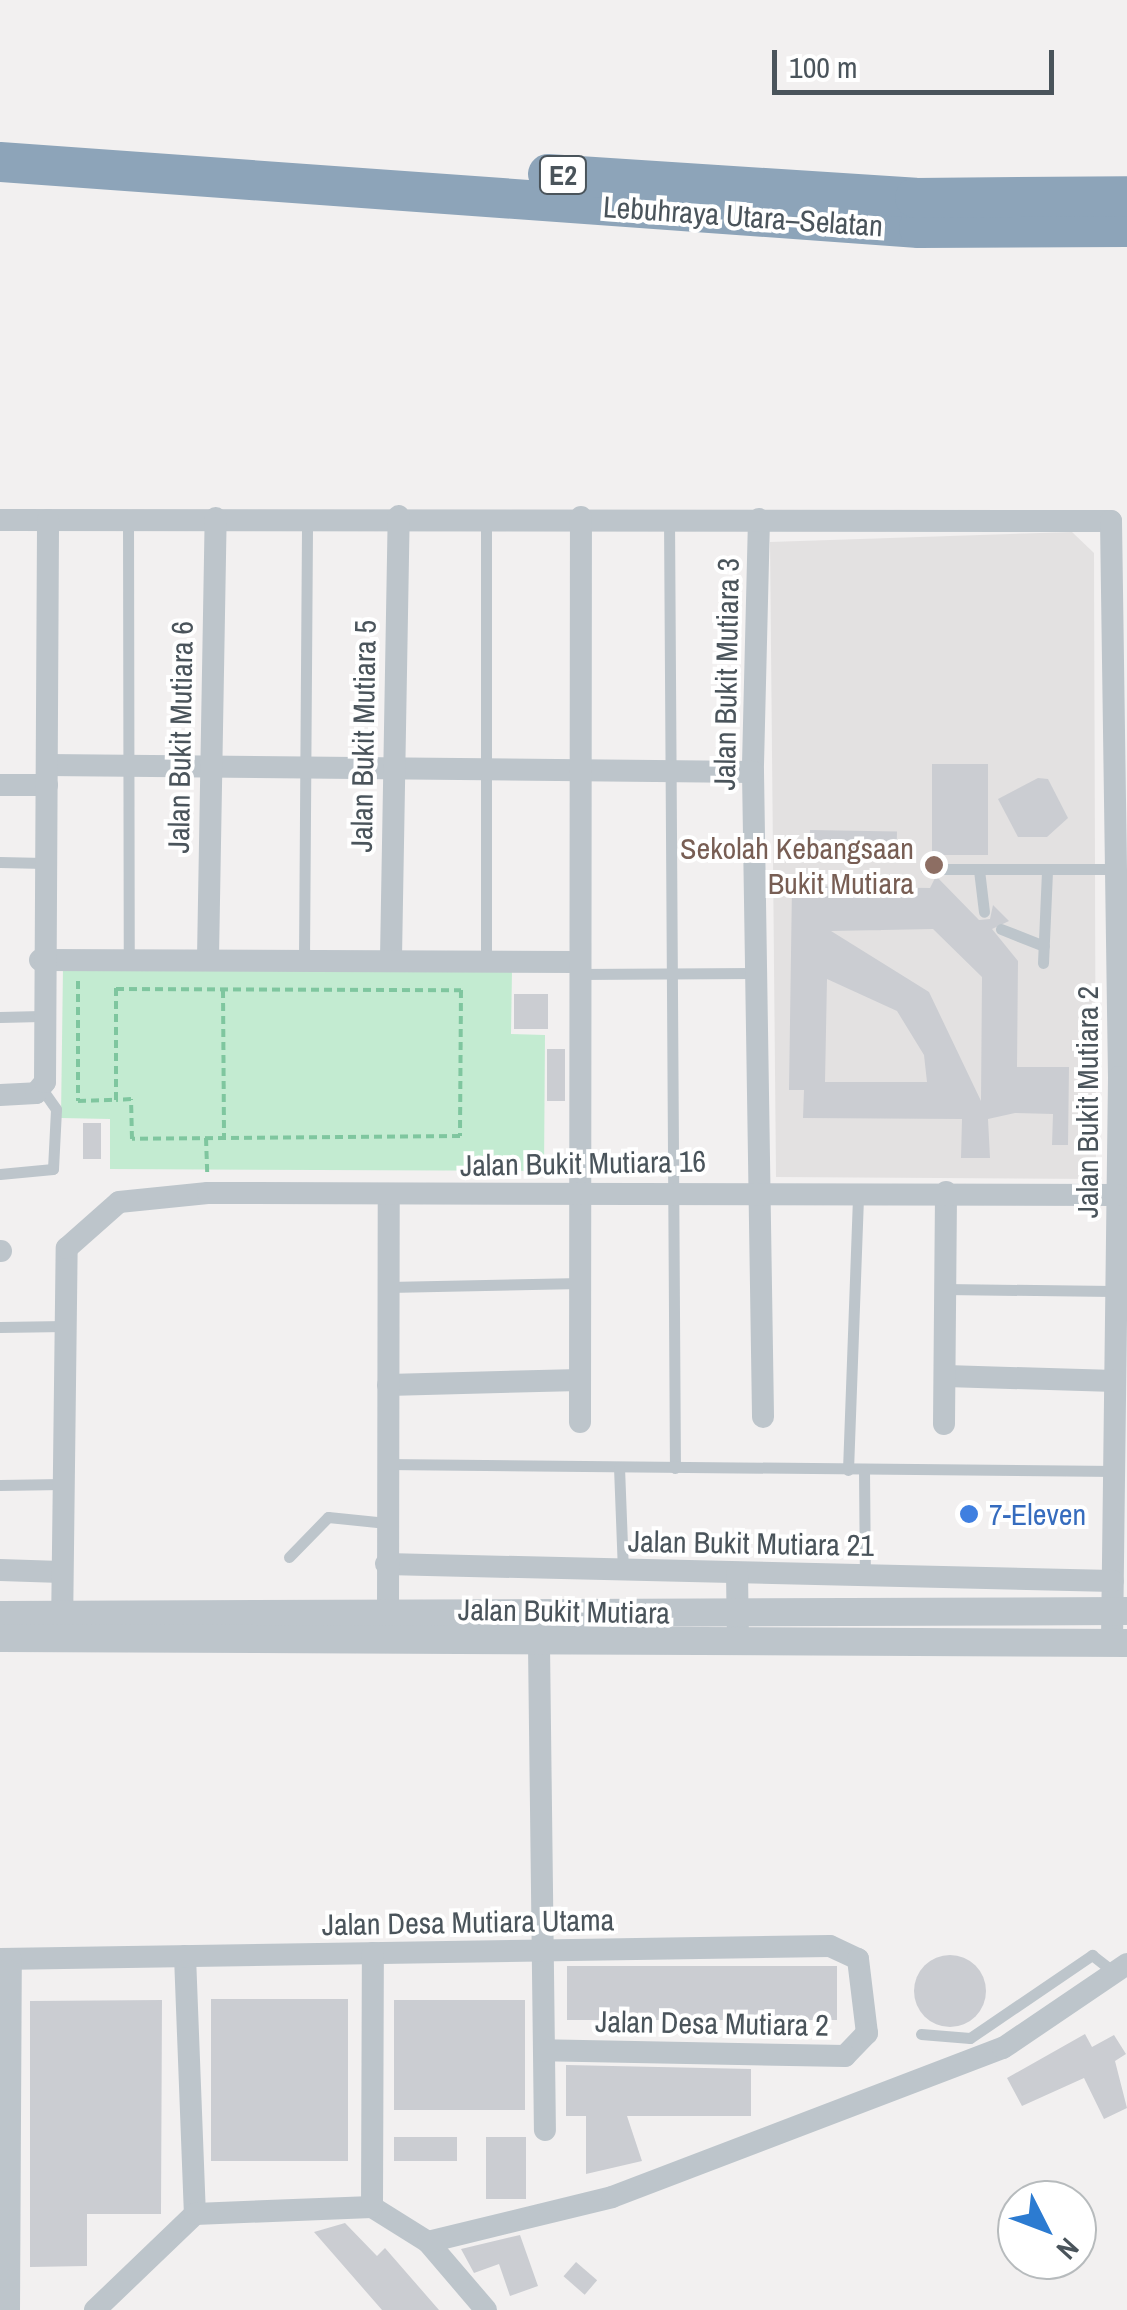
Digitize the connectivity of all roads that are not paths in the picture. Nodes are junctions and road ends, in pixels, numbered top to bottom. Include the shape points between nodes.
1 (0, 136) edge
2 (0, 162) edge
3 (1127, 196) edge
4 (1127, 228) edge
5 (399, 516) junction
6 (307, 517) junction
7 (486, 517) junction
8 (581, 517) junction
9 (669, 517) junction
10 (128, 518) junction
11 (216, 518) junction
12 (759, 518) junction
13 (0, 520) edge
14 (48, 520) junction
15 (124, 766) junction
16 (208, 767) junction
17 (304, 768) junction
18 (390, 769) junction
19 (486, 771) junction
20 (753, 772) junction
21 (576, 773) junction
22 (668, 774) junction
23 (47, 775) junction
24 (0, 784) edge
25 (0, 862) edge
26 (44, 863) junction
27 (1122, 868) edge
28 (933, 869) dead end
29 (978, 870) junction
30 (1047, 870) junction
31 (984, 912) dead end
32 (1001, 929) dead end
33 (1044, 946) junction
34 (208, 958) junction
35 (304, 958) junction
36 (391, 958) junction
37 (129, 959) junction
38 (40, 960) junction
39 (486, 960) junction
40 (1043, 964) dead end
41 (576, 968) junction
42 (757, 973) junction
43 (670, 974) junction
44 (0, 1016) edge
45 (40, 1016) junction
46 (42, 1088) junction
47 (0, 1095) edge
48 (0, 1174) edge
49 (760, 1190) junction
50 (858, 1190) junction
51 (671, 1191) junction
52 (946, 1192) junction
53 (576, 1193) junction
54 (1118, 1195) junction
55 (389, 1197) junction
56 (581, 1283) junction
57 (388, 1286) junction
58 (945, 1290) junction
59 (1113, 1291) junction
60 (66, 1326) junction
61 (0, 1327) edge
62 (946, 1376) junction
63 (580, 1380) junction
64 (1115, 1381) junction
65 (388, 1386) junction
66 (764, 1417) dead end
67 (580, 1422) dead end
68 (944, 1424) dead end
69 (386, 1464) junction
70 (618, 1467) junction
71 (675, 1468) junction
72 (848, 1470) junction
73 (864, 1470) junction
74 (1116, 1471) junction
75 (62, 1484) junction
76 (0, 1485) edge
77 (387, 1523) junction
78 (289, 1557) dead end
79 (386, 1564) junction
80 (0, 1570) edge
81 (623, 1570) junction
82 (60, 1572) junction
83 (737, 1572) junction
84 (864, 1576) junction
85 (1113, 1581) junction
86 (1120, 1611) edge
87 (565, 1613) junction
88 (736, 1613) junction
89 (502, 1614) junction
90 (0, 1615) edge
91 (388, 1616) junction
92 (62, 1627) junction
93 (0, 1638) edge
94 (1119, 1643) edge
95 (738, 1644) junction
96 (539, 1645) junction
97 (544, 1952) junction
98 (374, 1953) junction
99 (185, 1956) junction
100 (5, 1959) edge
101 (1121, 1969) edge
102 (867, 2033) joint
103 (921, 2034) dead end
104 (544, 2050) junction
105 (544, 2130) dead end
106 (372, 2207) junction
107 (194, 2214) junction
108 (428, 2242) junction
109 (9, 2310) edge
110 (95, 2310) edge
111 (486, 2310) edge

1 - 3 highway, Lebuhraya Utara–Selatan / E2 via 916,198
2 - 4 highway, Lebuhraya Utara–Selatan / E2 via 919,228
5 - 6 street
5 - 7 street
5 - 18 street, Jalan Bukit Mutiara 5
6 - 11 street
6 - 17 lane
7 - 8 street
7 - 19 lane
8 - 9 street
8 - 21 street
9 - 12 street
9 - 22 lane
10 - 11 street
10 - 14 street
10 - 15 lane
11 - 16 street, Jalan Bukit Mutiara 6
12 - 20 street, Jalan Bukit Mutiara 3
12 - 27 street, Jalan Bukit Mutiara 2 via 1102,517 1114,525
13 - 14 street
14 - 23 street
15 - 16 street
15 - 23 street
15 - 37 lane
16 - 17 street
16 - 34 street, Jalan Bukit Mutiara 6
17 - 18 street
17 - 35 lane
18 - 19 street
18 - 36 street, Jalan Bukit Mutiara 5
19 - 21 street
19 - 39 lane
20 - 22 street
20 - 42 street, Jalan Bukit Mutiara 3
21 - 22 street
21 - 41 street
22 - 43 lane
23 - 24 street
23 - 26 street
25 - 26 lane
26 - 38 street
27 - 30 lane
27 - 54 street, Jalan Bukit Mutiara 2
28 - 29 lane
29 - 30 lane
29 - 31 lane
30 - 33 lane
32 - 33 lane
33 - 40 lane
34 - 35 street
34 - 37 street
35 - 36 street
36 - 39 street
37 - 38 street
38 - 45 street
39 - 41 street
41 - 43 lane
41 - 53 street
42 - 43 lane
42 - 49 street, Jalan Bukit Mutiara 3
43 - 51 lane
44 - 45 lane
45 - 46 street
46 - 47 street
46 - 48 lane via 56,1109 53,1169
49 - 50 street, Jalan Bukit Mutiara 16
49 - 51 street, Jalan Bukit Mutiara 16
49 - 66 street, Jalan Bukit Mutiara 3
50 - 52 street, Jalan Bukit Mutiara 16
50 - 72 lane
51 - 53 street, Jalan Bukit Mutiara 16
51 - 71 lane
52 - 54 street, Jalan Bukit Mutiara 16
52 - 58 street
53 - 55 street, Jalan Bukit Mutiara 16
53 - 56 street
54 - 59 street, Jalan Bukit Mutiara 2
55 - 57 street
55 - 60 street, Jalan Bukit Mutiara 16 via 208,1193 119,1202 67,1248
56 - 57 lane
56 - 63 street
57 - 65 street
58 - 59 lane
58 - 62 street
59 - 64 street, Jalan Bukit Mutiara 2
60 - 61 lane
60 - 75 street
62 - 64 street
62 - 68 street
63 - 65 street
63 - 67 street
64 - 74 street, Jalan Bukit Mutiara 2
65 - 69 street
69 - 70 lane
69 - 77 street
70 - 71 lane
70 - 81 lane
71 - 72 lane
72 - 73 lane
73 - 74 lane
73 - 84 lane
74 - 85 street, Jalan Bukit Mutiara 2
75 - 76 lane
75 - 82 street
77 - 78 lane via 328,1516
77 - 79 street
79 - 81 street, Jalan Bukit Mutiara 21
79 - 91 street
80 - 82 street
81 - 83 street, Jalan Bukit Mutiara 21
82 - 92 street
83 - 84 street, Jalan Bukit Mutiara 21
83 - 88 street
84 - 85 street, Jalan Bukit Mutiara 21
85 - 86 street, Jalan Bukit Mutiara 2
86 - 88 street, Jalan Bukit Mutiara
86 - 94 street, Jalan Bukit Mutiara 2
87 - 88 street, Jalan Bukit Mutiara
87 - 89 street, Jalan Bukit Mutiara
87 - 96 street
88 - 95 street
89 - 91 street, Jalan Bukit Mutiara
89 - 96 street
90 - 92 street, Jalan Bukit Mutiara
91 - 92 street, Jalan Bukit Mutiara
92 - 93 street, Jalan Bukit Mutiara
92 - 96 street, Jalan Bukit Mutiara
94 - 95 street, Jalan Bukit Mutiara
95 - 96 street, Jalan Bukit Mutiara
96 - 97 street
97 - 98 street, Jalan Desa Mutiara Utama
97 - 102 street, Jalan Desa Mutiara Utama via 844,1948 858,1959
97 - 104 street
98 - 99 street, Jalan Desa Mutiara Utama
98 - 106 street
99 - 100 street, Jalan Desa Mutiara Utama
99 - 107 street
100 - 109 street
101 - 103 lane via 1092,1956 970,2038
101 - 108 street via 1003,2048 612,2197
102 - 104 street, Jalan Desa Mutiara 2 via 846,2056
104 - 105 street
106 - 107 street
106 - 108 street
107 - 110 street
108 - 111 street

